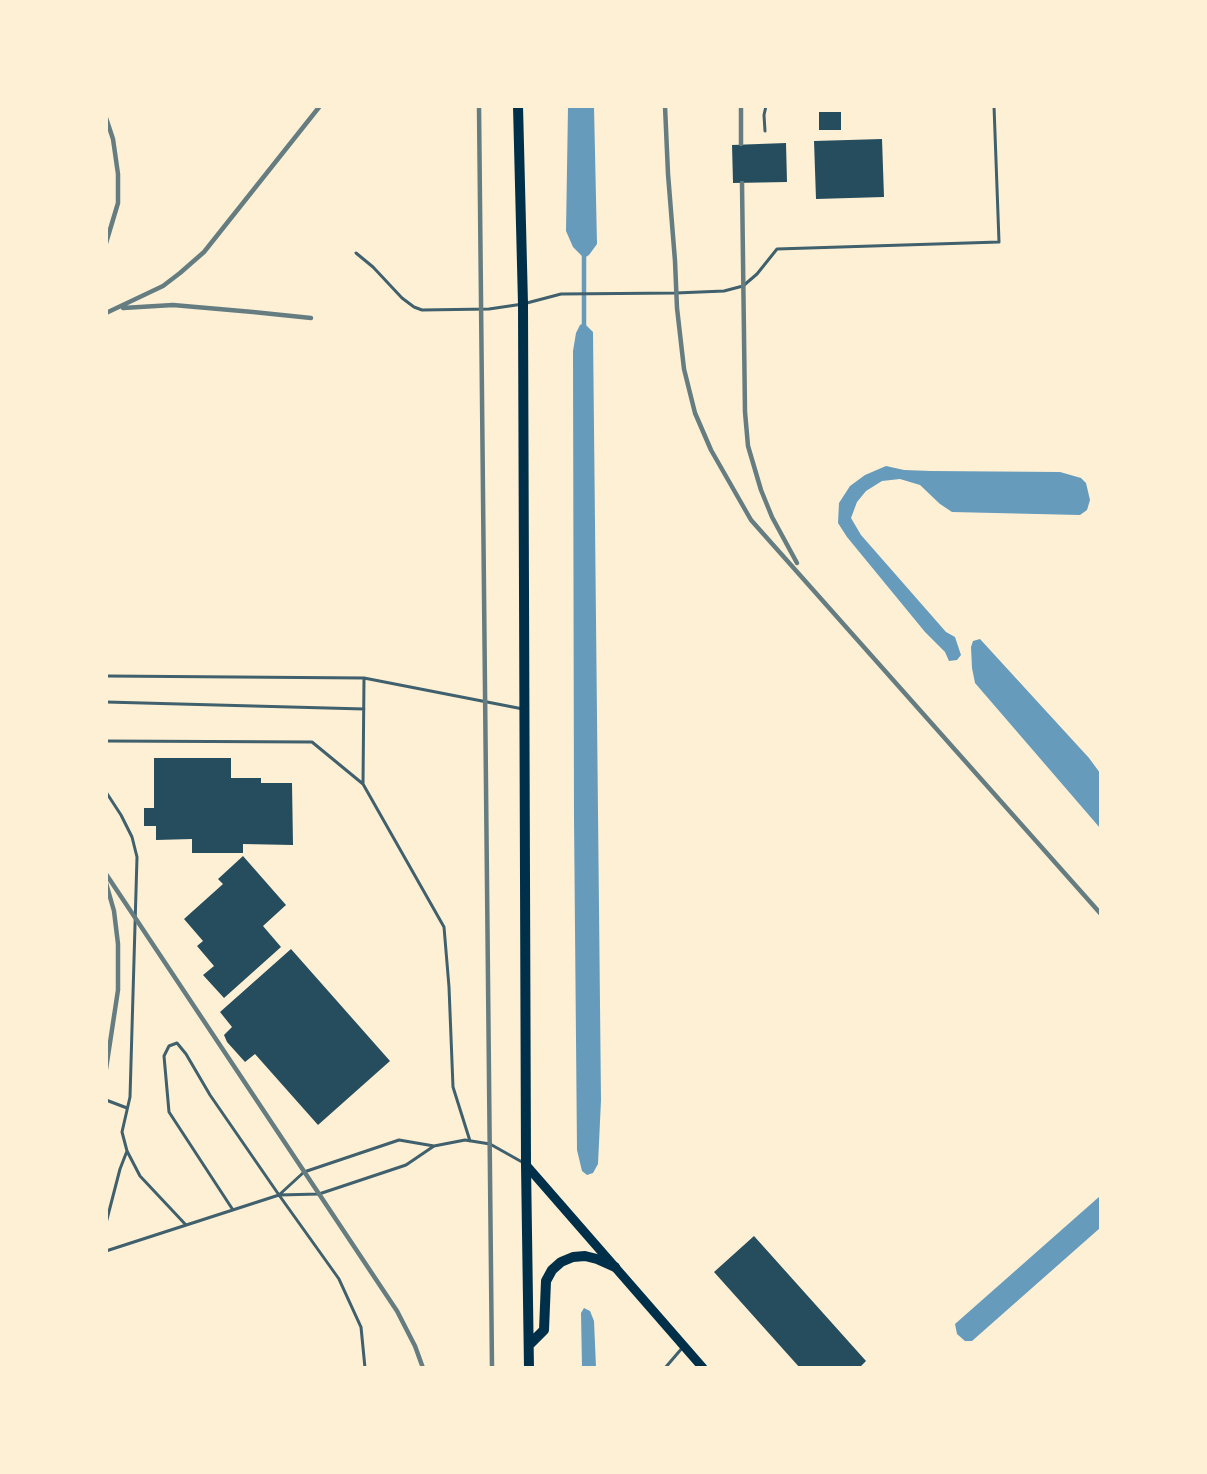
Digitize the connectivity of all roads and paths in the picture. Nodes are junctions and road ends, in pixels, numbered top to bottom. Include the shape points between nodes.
1 (518, 106) edge
2 (766, 106) edge
3 (994, 106) edge
4 (765, 131) dead end
5 (356, 253) dead end
6 (523, 304) junction
7 (106, 676) edge
8 (364, 678) junction
9 (106, 702) edge
10 (364, 709) junction
11 (525, 709) junction
12 (106, 741) edge
13 (363, 784) junction
14 (106, 792) edge
15 (106, 1100) edge
16 (128, 1108) junction
17 (470, 1141) junction
18 (434, 1146) junction
19 (127, 1151) junction
20 (526, 1165) junction
21 (279, 1195) junction
22 (232, 1210) junction
23 (106, 1223) edge
24 (186, 1225) junction
25 (106, 1251) edge
26 (615, 1267) junction
27 (529, 1345) junction
28 (684, 1345) junction
29 (365, 1368) edge
30 (529, 1368) edge
31 (665, 1368) edge
32 (703, 1368) edge

1 - 6 main road
2 - 4 lane
3 - 6 lane via 999,242 777,249 743,286 724,291 561,294
5 - 6 lane via 407,303 422,310
6 - 11 main road
7 - 8 lane
8 - 10 lane
8 - 11 lane
9 - 10 lane
10 - 13 lane
11 - 20 main road
12 - 13 lane via 312,742
13 - 17 lane via 444,927 453,1087
14 - 16 lane via 132,837 137,857
15 - 16 lane
16 - 19 lane via 122,1132
17 - 18 lane
17 - 20 lane via 490,1144
18 - 21 lane via 406,1166 319,1194
18 - 21 lane via 399,1140 304,1172
19 - 23 lane
19 - 24 lane via 140,1176
20 - 26 main road
20 - 27 main road
21 - 22 lane
21 - 22 lane via 177,1043 169,1046 164,1056 169,1112
21 - 29 lane via 339,1279 361,1327
22 - 24 lane
24 - 25 lane
26 - 27 main road via 585,1256 561,1262 552,1270 546,1281 544,1330
26 - 28 main road
27 - 30 main road
28 - 31 lane
28 - 32 main road

